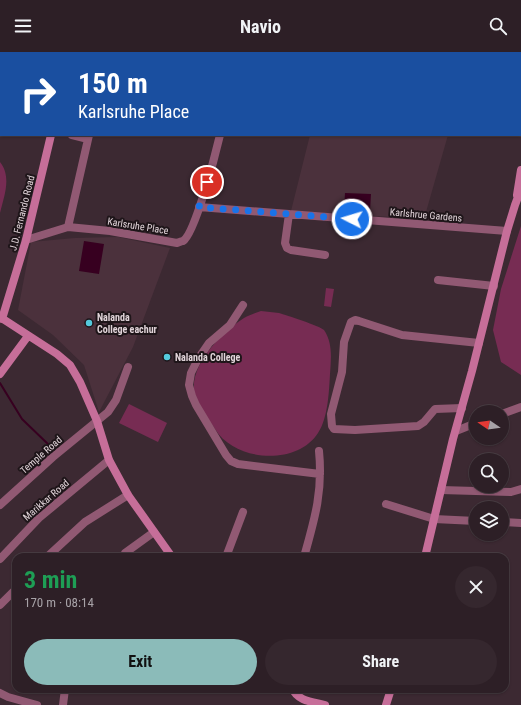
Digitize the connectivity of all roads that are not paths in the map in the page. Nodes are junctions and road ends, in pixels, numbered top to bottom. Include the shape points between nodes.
1 (51, 136) edge
2 (220, 136) edge
3 (88, 137) edge
4 (521, 170) edge
5 (521, 189) edge
6 (515, 205) junction
7 (199, 207) junction
8 (289, 214) junction
9 (68, 227) junction
10 (507, 232) junction
11 (26, 240) junction
12 (325, 255) dead end
13 (438, 280) dead end
14 (494, 286) junction
15 (243, 305) dead end
16 (1, 318) edge
17 (28, 336) junction
18 (479, 343) junction
19 (128, 368) dead end
20 (0, 374) edge
21 (521, 407) edge
22 (462, 408) junction
23 (509, 411) edge
24 (96, 420) junction
25 (469, 426) edge
26 (456, 431) junction
27 (319, 450) dead end
28 (109, 460) junction
29 (320, 474) junction
30 (521, 489) edge
31 (441, 490) junction
32 (128, 494) junction
33 (386, 504) dead end
34 (0, 505) edge
35 (242, 512) dead end
36 (434, 519) junction
37 (469, 521) edge
38 (509, 522) edge
39 (521, 523) edge
40 (154, 532) junction
41 (51, 553) edge
42 (125, 553) edge
43 (169, 553) edge
44 (227, 553) edge
45 (305, 553) edge
46 (426, 553) edge
47 (0, 559) edge
48 (12, 593) edge
49 (0, 605) edge
50 (64, 693) edge
51 (295, 693) edge
52 (390, 693) edge
53 (0, 694) edge
54 (37, 705) edge
55 (63, 705) edge
56 (325, 705) edge
57 (386, 705) edge

1 - 11 main road, J.D. Fernando Road
2 - 7 street, Karlsruhe Place
3 - 9 street
4 - 6 main road
5 - 6 main road
6 - 10 main road
7 - 8 street, Karlshrue Gardens
7 - 9 street, Karlsruhe Place via 187,236 177,243 110,231
8 - 10 street, Karlshrue Gardens
8 - 12 street via 285,243 287,248
9 - 11 street, Karlsruhe Place
10 - 14 main road
11 - 16 main road, J.D. Fernando Road
13 - 14 street
14 - 18 main road
15 - 29 street via 230,325 209,343 191,373 189,384 196,405 232,461 238,464
16 - 17 main road
17 - 20 main road
17 - 24 main road via 70,365
18 - 22 main road
18 - 22 street via 402,335 359,320 351,322 344,342 342,372 331,414 332,426 334,429 355,430 418,426 435,409
19 - 24 street, Temple Road via 116,400 108,412
21 - 23 street
22 - 26 main road
24 - 28 main road
24 - 34 street, Temple Road
25 - 26 street
26 - 31 main road
27 - 29 street
28 - 32 main road
28 - 47 street, Marikkar Road via 39,518
29 - 45 street via 317,510
30 - 31 street via 512,492
31 - 36 main road
32 - 40 main road
32 - 41 street via 85,522
33 - 36 street
35 - 44 street
36 - 37 street
36 - 46 main road
38 - 39 street
40 - 42 street
40 - 43 main road
48 - 49 street
50 - 55 street
51 - 56 main road via 303,700
52 - 57 main road
53 - 54 street

